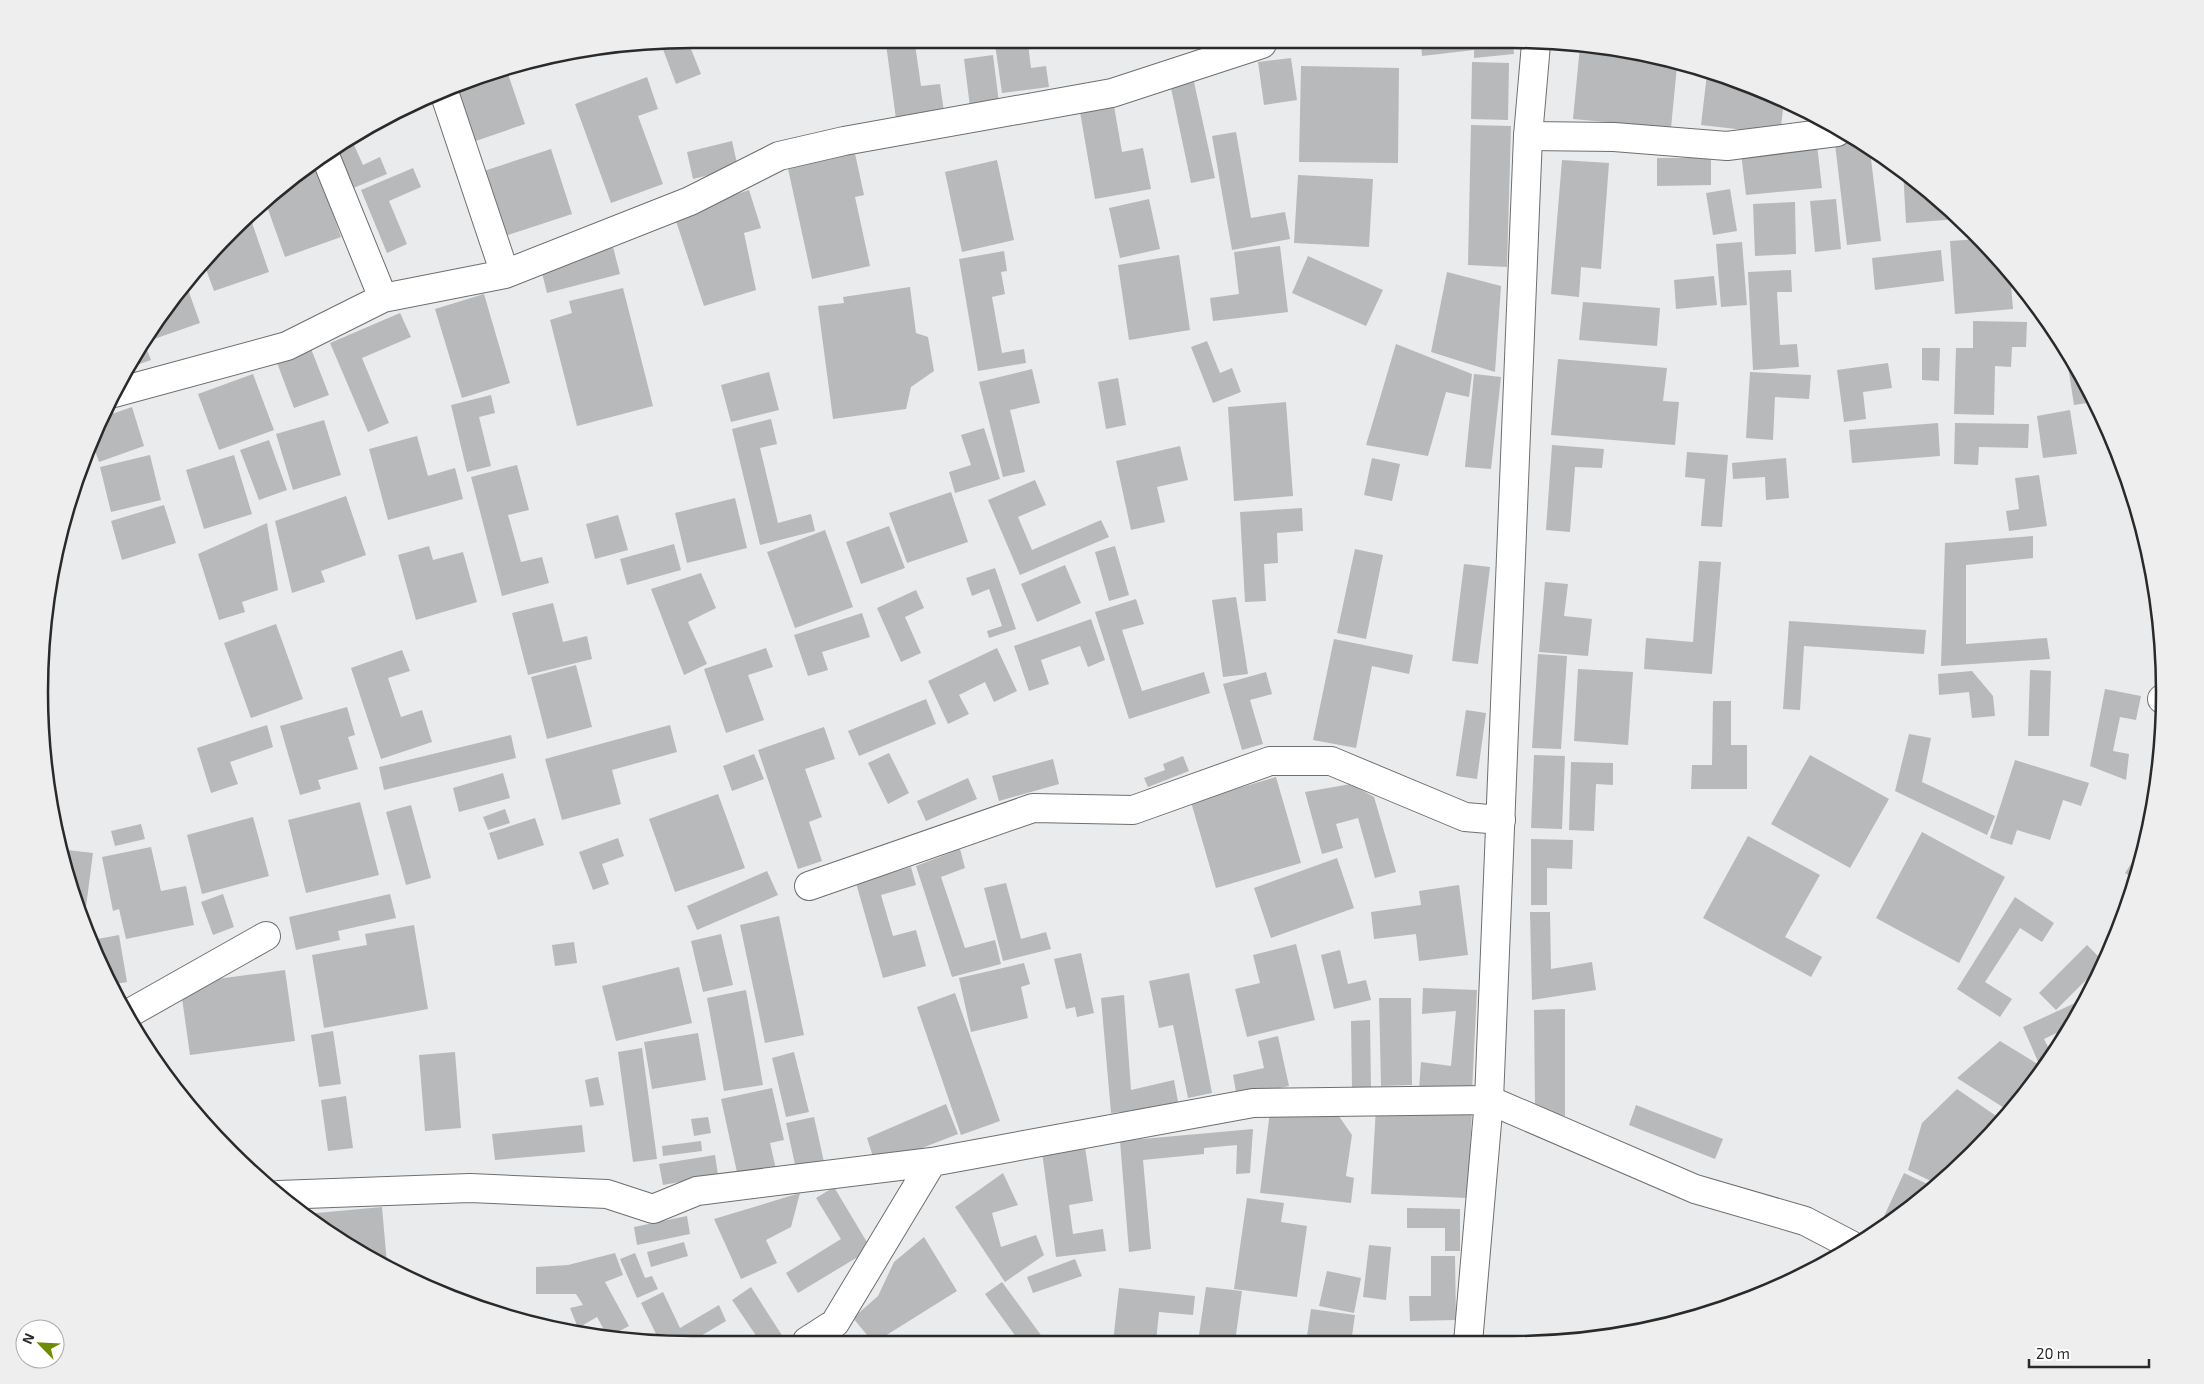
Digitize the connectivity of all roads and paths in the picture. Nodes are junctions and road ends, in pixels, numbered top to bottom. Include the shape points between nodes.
1 (1250, 48) edge
2 (1536, 49) edge
3 (446, 97) edge
4 (1825, 129) edge
5 (1528, 136) junction
6 (327, 161) edge
7 (505, 274) junction
8 (383, 298) junction
9 (128, 382) edge
10 (1501, 820) junction
11 (810, 886) dead end
12 (266, 936) dead end
13 (133, 1011) edge
14 (1490, 1100) junction
15 (932, 1162) junction
16 (289, 1195) edge
17 (1846, 1243) edge
18 (816, 1336) edge
19 (1469, 1336) edge

1 - 7 street via 1112,93 844,141 779,156 690,201
2 - 5 street
3 - 7 street
4 - 5 street via 1728,146 1614,137
5 - 10 street
6 - 8 street
7 - 8 street
8 - 9 street via 287,346
10 - 11 street via 1465,817 1331,761 1270,761 1133,810 1033,808
10 - 14 street
12 - 13 street
14 - 15 street via 1253,1103
14 - 17 street via 1695,1188 1805,1221
14 - 19 street
15 - 16 street via 697,1191 653,1209 607,1194 470,1188
15 - 18 street via 835,1323

